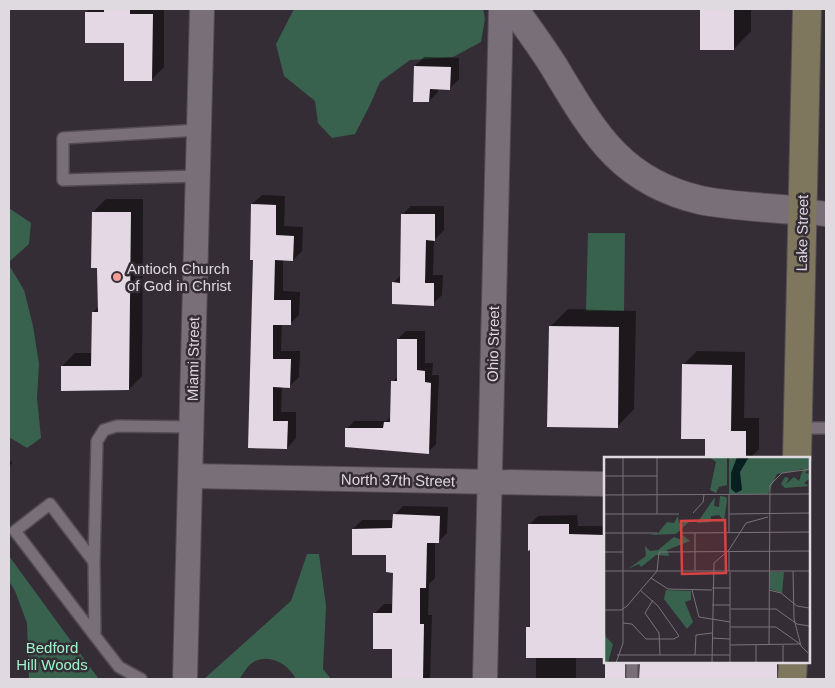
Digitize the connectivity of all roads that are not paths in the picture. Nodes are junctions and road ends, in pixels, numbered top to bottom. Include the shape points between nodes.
1 (202, 9) edge
2 (501, 9) edge
3 (514, 9) edge
4 (807, 9) edge
5 (199, 130) junction
6 (198, 176) junction
7 (814, 212) edge
8 (192, 427) junction
9 (798, 428) junction
10 (826, 428) edge
11 (797, 457) edge
12 (191, 476) junction
13 (490, 482) junction
14 (604, 484) edge
15 (94, 562) junction
16 (94, 636) junction
17 (632, 663) edge
18 (793, 663) edge
19 (141, 679) edge
20 (185, 679) edge
21 (485, 679) edge
22 (632, 679) edge
23 (792, 679) edge

1 - 5 street, Miami Street
2 - 13 street, Ohio Street
3 - 7 street via 547,55 592,129 632,170 670,191 701,200
4 - 7 main road, Lake Street
5 - 6 street, Miami Street
5 - 6 lane via 62,138 63,180
6 - 8 street, Miami Street
7 - 9 main road, Lake Street
8 - 12 street, Miami Street
8 - 15 lane via 117,426 104,430 97,440
9 - 10 lane
9 - 11 main road, Lake Street
12 - 13 street, North 37th Street
12 - 20 street, Miami Street
13 - 14 street, North 37th Street
13 - 21 street, Ohio Street
15 - 16 lane
15 - 16 lane via 50,504 15,531
16 - 19 lane via 118,667
17 - 22 lane
18 - 23 main road

